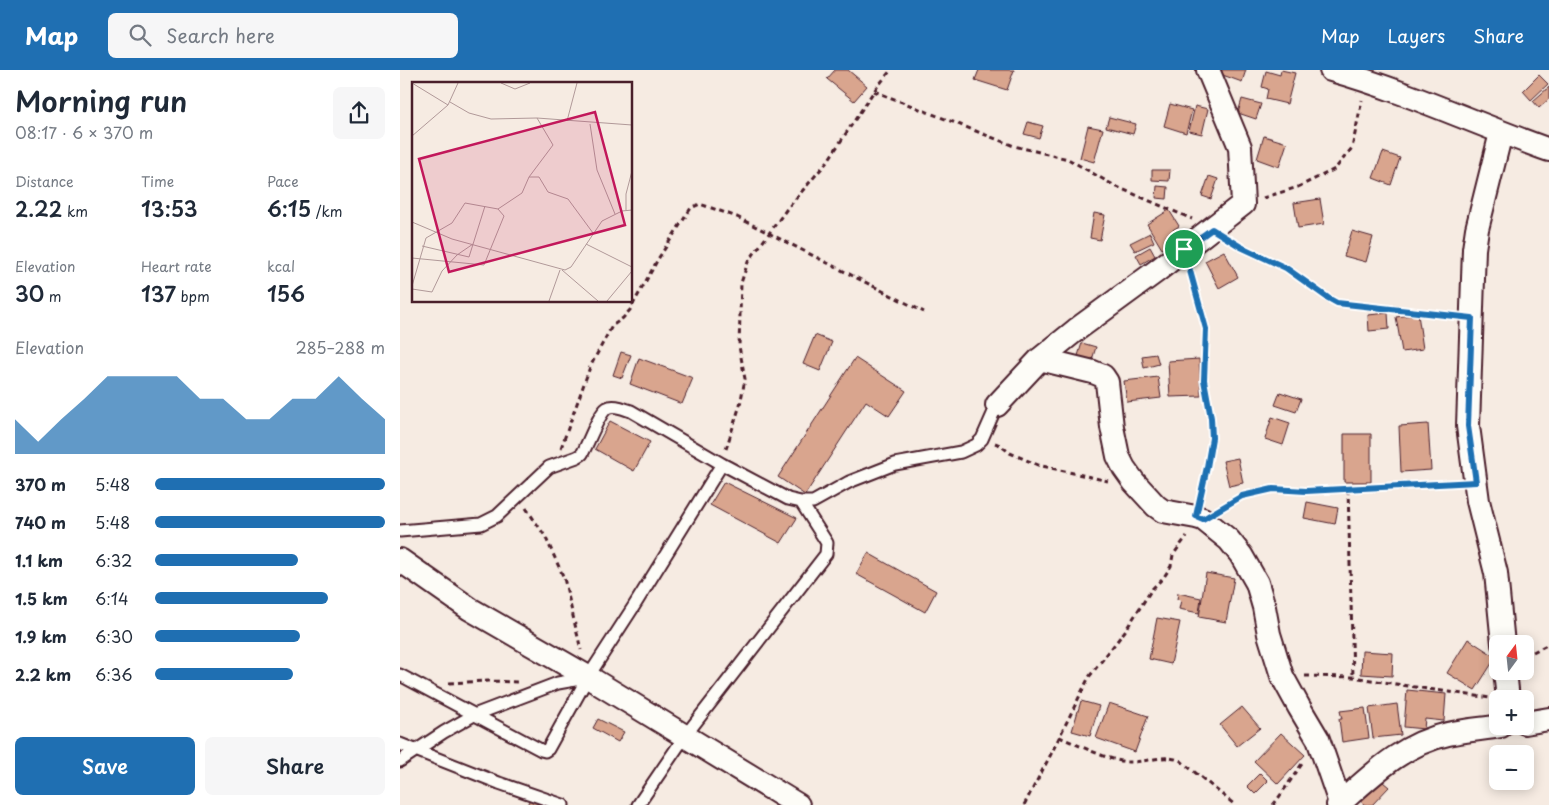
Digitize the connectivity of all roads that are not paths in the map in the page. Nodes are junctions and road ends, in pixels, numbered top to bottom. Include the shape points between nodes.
1 (1208, 70) edge
2 (1331, 70) edge
3 (1371, 75) edge
4 (1501, 133) junction
5 (1549, 150) edge
6 (1040, 359) junction
7 (997, 405) joint
8 (722, 464) junction
9 (801, 502) junction
10 (400, 531) edge
11 (400, 560) edge
12 (1501, 635) edge
13 (400, 675) edge
14 (588, 677) junction
15 (474, 715) junction
16 (1549, 719) edge
17 (1534, 721) edge
18 (1489, 728) edge
19 (685, 736) junction
20 (400, 744) edge
21 (415, 751) junction
22 (400, 761) edge
23 (1339, 804) edge
24 (563, 805) edge
25 (638, 805) edge
26 (798, 805) edge

1 - 6 street via 1240,146 1243,204
2 - 3 street
3 - 4 street
4 - 5 street
4 - 12 street via 1474,249 1468,426 1478,501 1496,573
6 - 7 street
6 - 23 street via 1103,376 1107,382 1118,456 1134,482 1163,511 1200,518 1229,540 1241,555 1257,583 1282,676 1318,740
7 - 9 lane via 982,439 976,445 961,452 895,464 849,482 813,502
8 - 9 lane via 788,499
8 - 10 lane via 631,411 608,408 582,454 549,467 498,516 480,524
8 - 14 lane
9 - 19 lane via 827,543 826,554
11 - 14 street via 470,609
13 - 15 lane
14 - 15 lane via 558,684
14 - 15 lane via 545,751
14 - 19 street
15 - 21 lane
16 - 17 street
18 - 23 street via 1448,734 1412,747 1391,759
19 - 25 lane
19 - 26 street
20 - 21 lane
21 - 22 lane
21 - 24 lane

